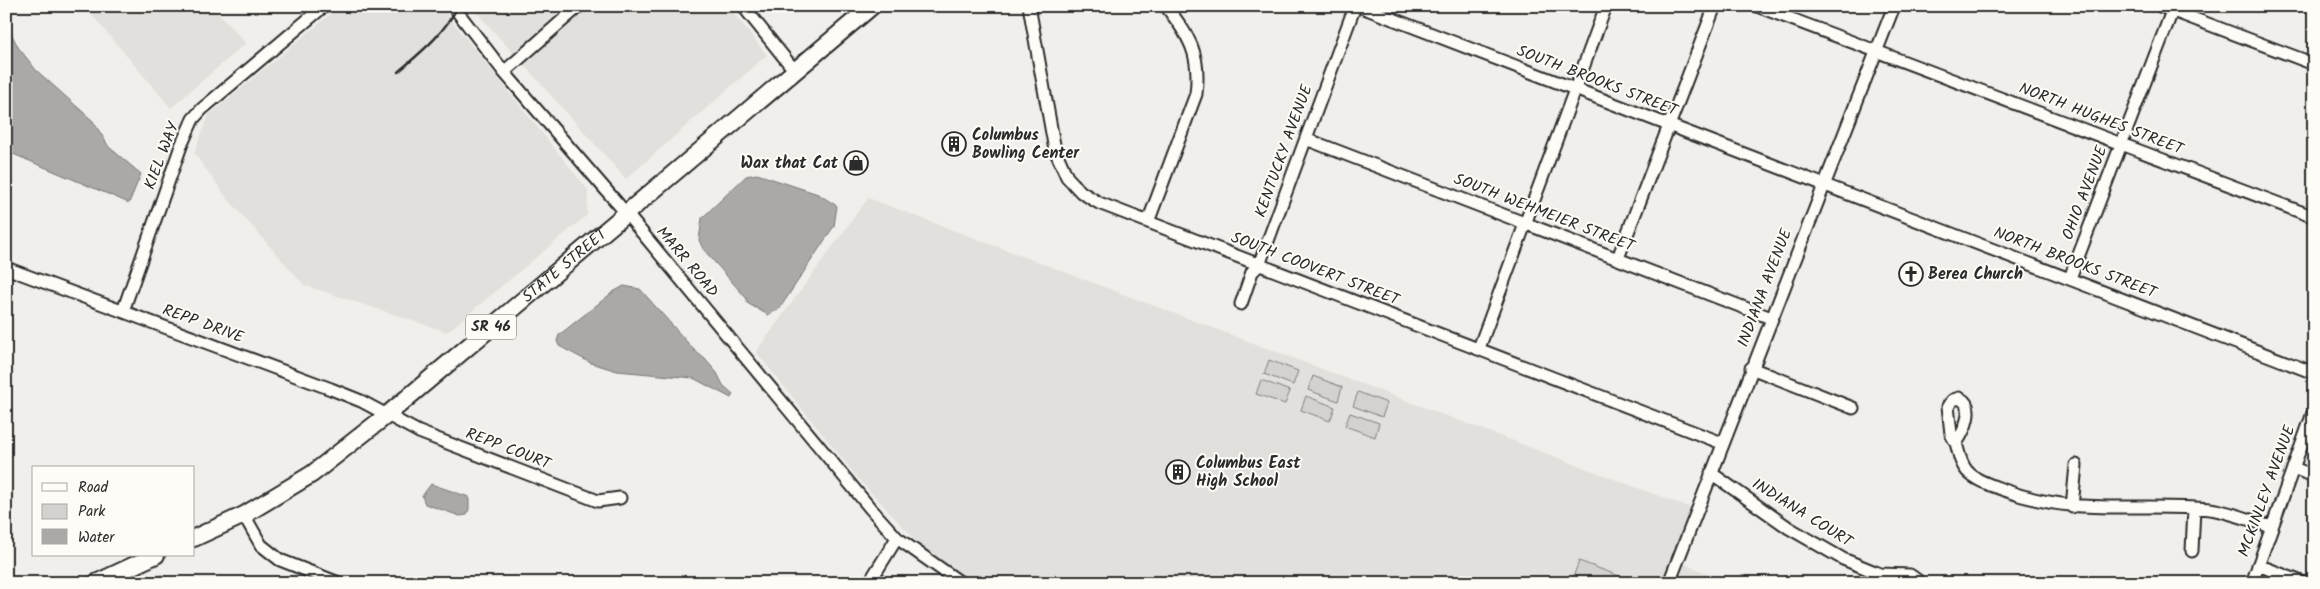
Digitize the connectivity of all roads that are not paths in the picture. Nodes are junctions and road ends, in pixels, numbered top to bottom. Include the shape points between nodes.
1 (324, 6) edge
2 (453, 6) edge
3 (579, 6) edge
4 (743, 6) edge
5 (872, 6) edge
6 (1029, 6) edge
7 (1166, 6) edge
8 (1357, 6) edge
9 (1606, 6) edge
10 (1715, 6) edge
11 (1757, 6) edge
12 (1894, 6) edge
13 (2160, 6) edge
14 (2173, 9) edge
15 (1877, 52) junction
16 (2314, 64) edge
17 (795, 71) junction
18 (504, 72) junction
19 (1576, 91) junction
20 (1669, 126) junction
21 (1306, 140) junction
22 (2121, 144) junction
23 (1824, 185) junction
24 (625, 212) junction
25 (2314, 217) edge
26 (1148, 222) junction
27 (1526, 224) junction
28 (1618, 258) junction
29 (1259, 265) junction
30 (6, 268) edge
31 (2070, 278) junction
32 (1240, 304) dead end
33 (123, 311) junction
34 (1770, 318) junction
35 (1480, 348) junction
36 (1751, 368) junction
37 (2314, 373) edge
38 (1853, 408) dead end
39 (2314, 410) edge
40 (387, 415) junction
41 (1722, 443) junction
42 (1956, 443) dead end
43 (2076, 465) dead end
44 (2293, 468) junction
45 (1711, 473) junction
46 (2314, 476) edge
47 (620, 498) dead end
48 (2072, 507) junction
49 (2194, 508) junction
50 (244, 515) junction
51 (2272, 527) junction
52 (195, 538) edge
53 (897, 538) junction
54 (2192, 551) dead end
55 (154, 556) edge
56 (2258, 565) junction
57 (1883, 578) edge
58 (96, 583) edge
59 (338, 583) edge
60 (869, 583) edge
61 (961, 583) edge
62 (1669, 583) edge
63 (1917, 583) edge
64 (2252, 583) edge
65 (2304, 583) edge

1 - 33 street, KIEL WAY via 193,119
2 - 18 street, MARR ROAD
3 - 18 street
4 - 17 street
5 - 17 highway, STATE STREET / SR 46
6 - 26 street, SOUTH COOVERT STREET via 1055,150 1067,177 1081,192 1099,203
7 - 26 street via 1188,36 1198,76 1196,94
8 - 19 street, SOUTH BROOKS STREET
8 - 21 street, KENTUCKY AVENUE
9 - 19 street
10 - 20 street
11 - 15 street, NORTH HUGHES STREET
12 - 15 street, INDIANA AVENUE
13 - 14 street
14 - 16 street
14 - 22 street, OHIO AVENUE
15 - 22 street, NORTH HUGHES STREET
15 - 23 street, INDIANA AVENUE
17 - 24 highway, STATE STREET / SR 46
18 - 24 street, MARR ROAD
19 - 20 street, SOUTH BROOKS STREET
19 - 27 street
20 - 23 street, SOUTH BROOKS STREET
20 - 28 street
21 - 27 street, SOUTH WEHMEIER STREET
21 - 29 street, KENTUCKY AVENUE
22 - 25 street, NORTH HUGHES STREET
22 - 31 street, OHIO AVENUE
23 - 31 street, NORTH BROOKS STREET
23 - 34 street, INDIANA AVENUE
24 - 40 highway, STATE STREET / SR 46
24 - 53 street, MARR ROAD
26 - 29 street, SOUTH COOVERT STREET
27 - 28 street, SOUTH WEHMEIER STREET
27 - 35 street
28 - 34 street, SOUTH WEHMEIER STREET
29 - 32 street, KENTUCKY AVENUE via 1252,272
29 - 35 street, SOUTH COOVERT STREET
30 - 33 street, REPP DRIVE
31 - 37 street, NORTH BROOKS STREET
33 - 40 street, REPP DRIVE via 331,388
34 - 36 street, INDIANA AVENUE
35 - 41 street, SOUTH COOVERT STREET
36 - 38 street
36 - 41 street, INDIANA AVENUE
39 - 44 street, MCKINLEY AVENUE
40 - 47 street, REPP COURT via 419,432 598,501
40 - 50 highway, STATE STREET / SR 46 via 312,474
41 - 45 street, INDIANA AVENUE
42 - 48 street via 1961,462 1968,472 1984,482 2046,503
43 - 48 street
44 - 46 street
44 - 51 street, MCKINLEY AVENUE
45 - 57 street, INDIANA COURT via 1789,528
45 - 62 street, INDIANA AVENUE
48 - 49 street
49 - 51 street via 2231,514
49 - 54 street
50 - 52 highway, STATE STREET / SR 46
50 - 59 street via 261,544 280,560
51 - 56 street, MCKINLEY AVENUE
53 - 60 street
53 - 61 street, MARR ROAD
55 - 58 highway
56 - 64 street, MCKINLEY AVENUE
56 - 65 street
57 - 63 street, INDIANA COURT via 1910,576

